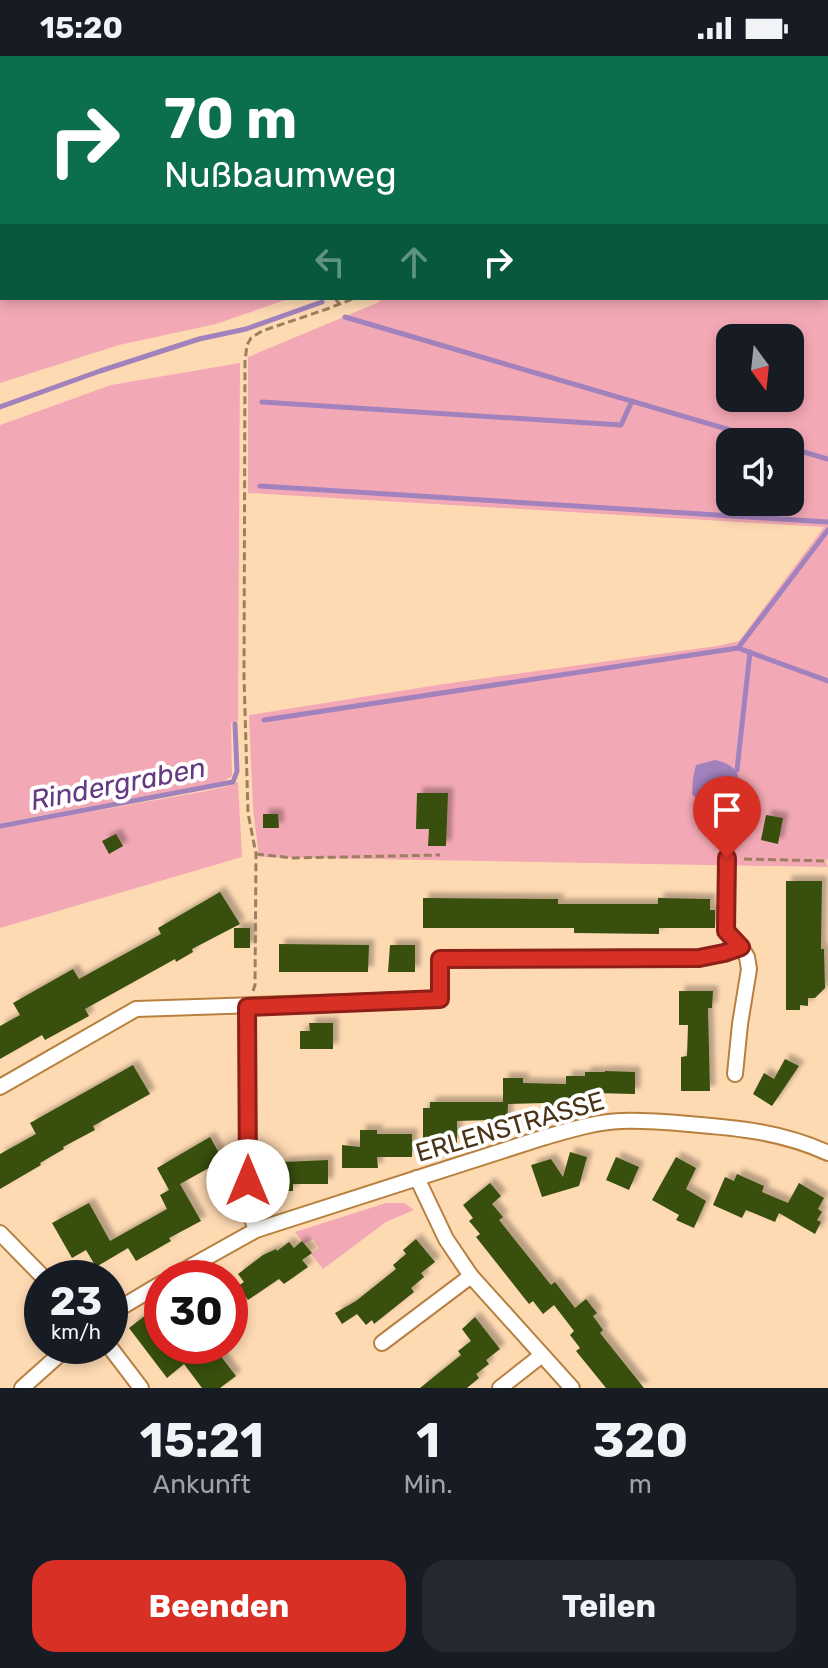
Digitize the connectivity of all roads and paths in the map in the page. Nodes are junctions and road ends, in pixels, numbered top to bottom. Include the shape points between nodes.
1 (336, 300) edge
2 (351, 300) edge
3 (340, 305) junction
4 (256, 854) junction
5 (440, 855) dead end
6 (727, 858) joint
7 (828, 861) edge
8 (741, 947) junction
9 (247, 1007) junction
10 (735, 1074) dead end
11 (0, 1087) edge
12 (828, 1153) edge
13 (417, 1178) junction
14 (256, 1230) junction
15 (0, 1233) edge
16 (26, 1260) edge
17 (202, 1260) edge
18 (471, 1276) junction
19 (382, 1343) dead end
20 (542, 1355) junction
21 (49, 1364) edge
22 (123, 1364) edge
23 (22, 1388) edge
24 (141, 1388) edge
25 (500, 1388) edge
26 (572, 1388) edge

1 - 3 path
2 - 3 path
3 - 4 path via 262,331 247,345 244,677 248,813
4 - 5 path
4 - 9 path via 255,985
6 - 7 path
6 - 8 street via 726,931
8 - 9 street via 699,958 440,959 440,999
8 - 10 street via 749,969
9 - 11 street via 136,1009
9 - 14 street via 249,1210
12 - 13 street, ERLENSTRASSE via 750,1129 619,1121 542,1138
13 - 14 street, ERLENSTRASSE
13 - 18 street via 446,1239
14 - 17 street, ERLENSTRASSE
15 - 16 street
18 - 19 street
18 - 20 street
20 - 25 street
20 - 26 street
21 - 23 street
22 - 24 street

